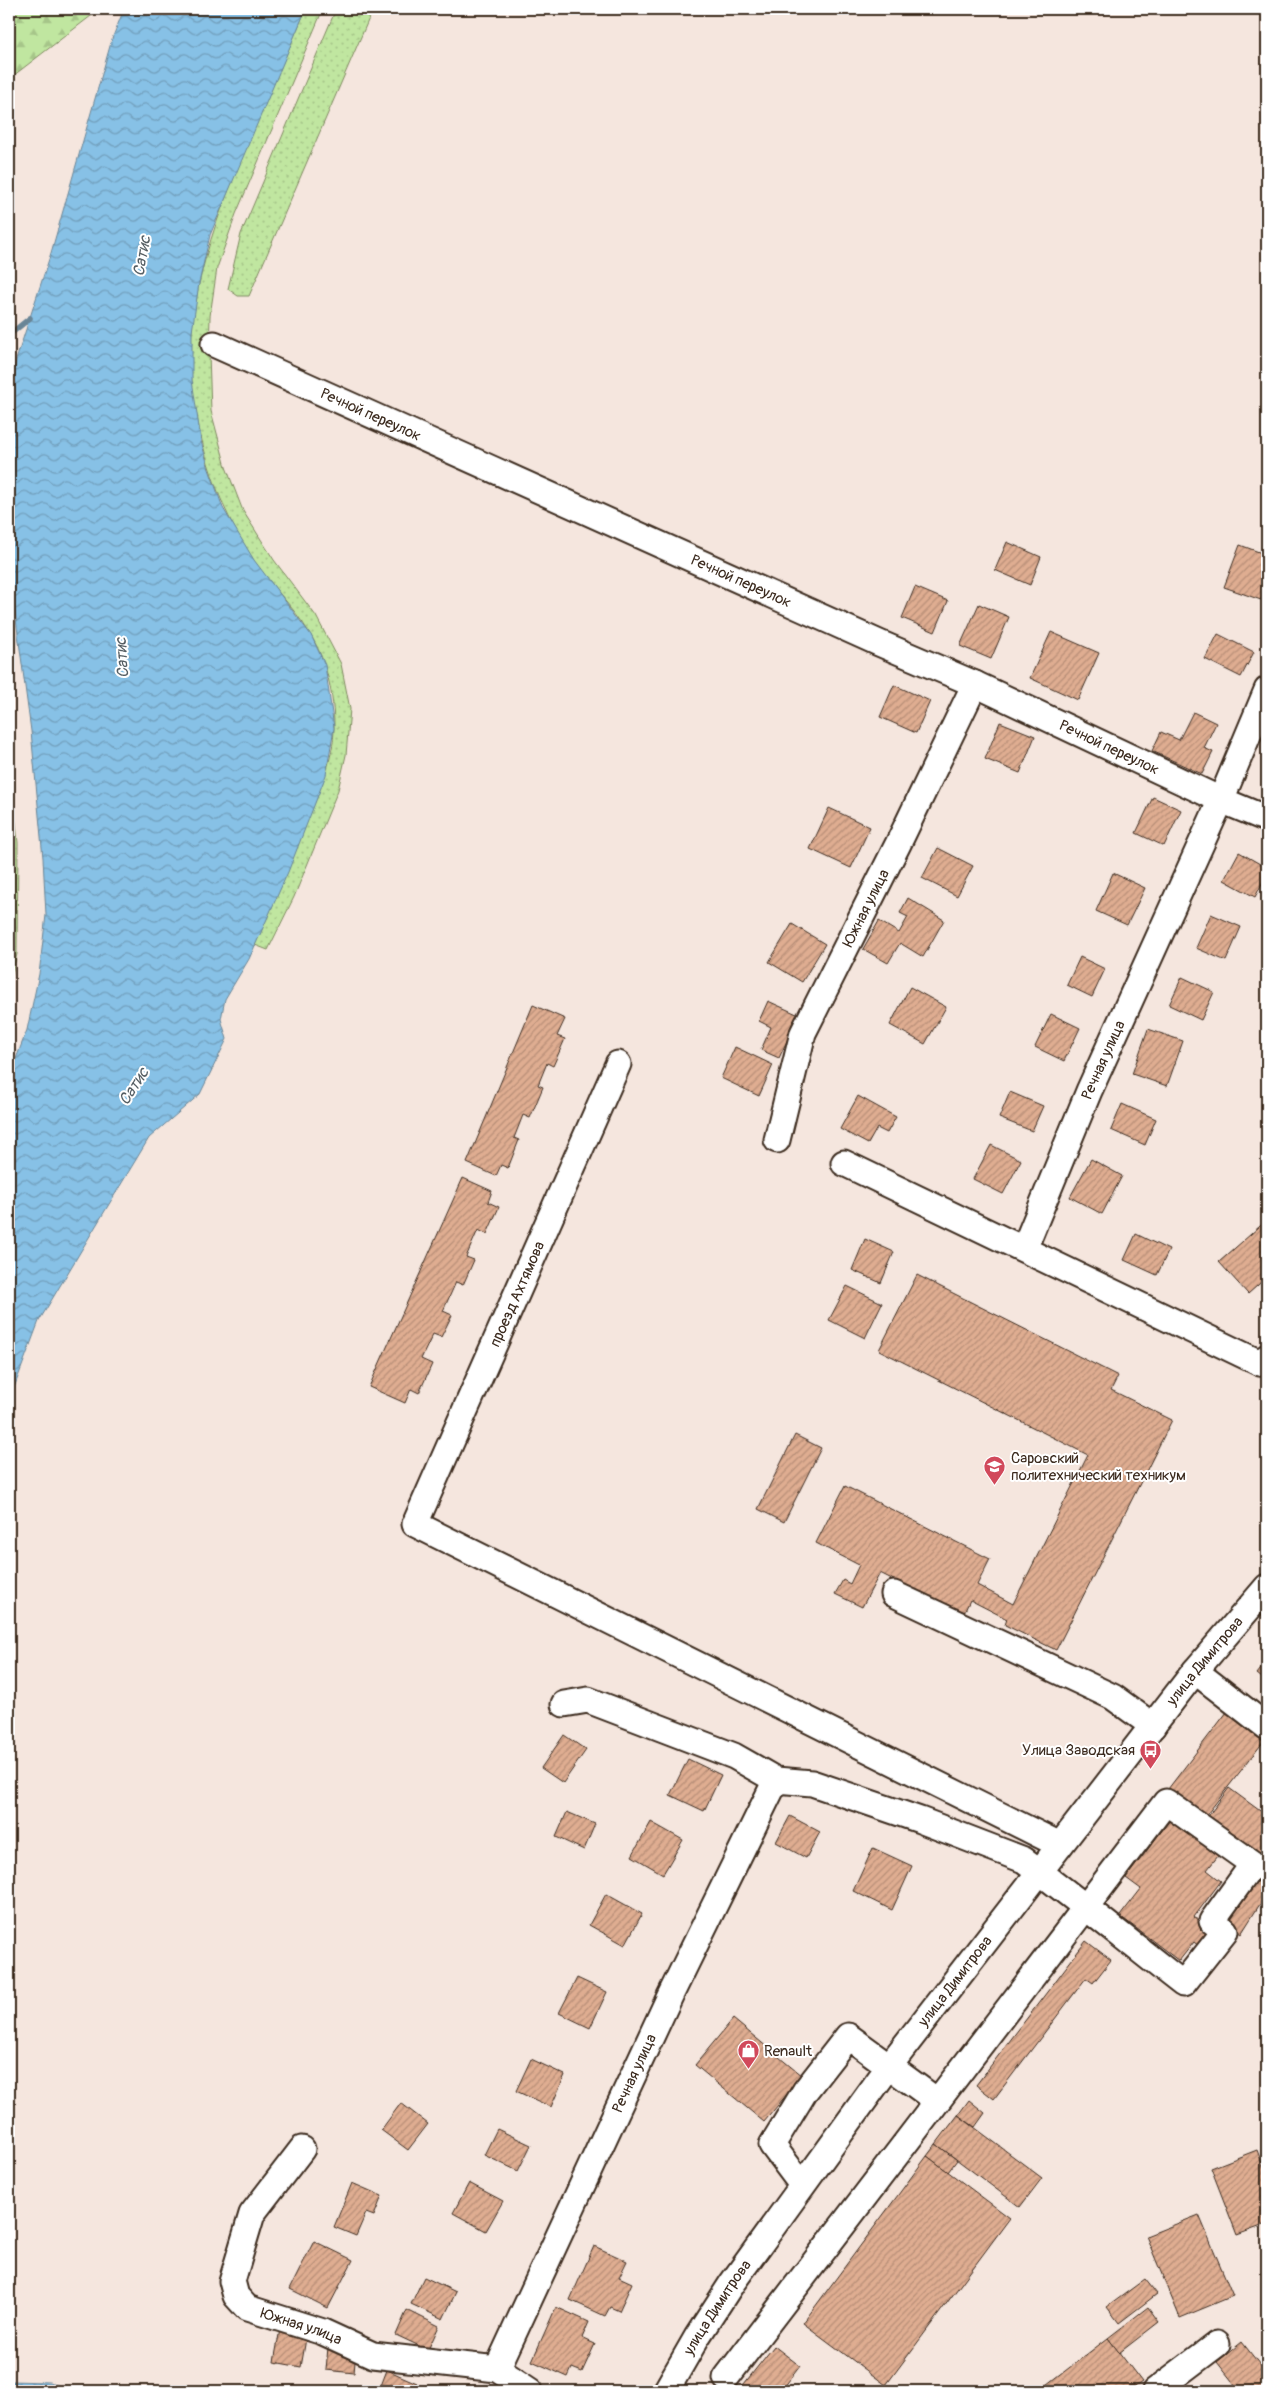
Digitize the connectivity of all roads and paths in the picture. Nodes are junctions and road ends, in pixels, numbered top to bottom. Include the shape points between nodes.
1 (214, 344) dead end
2 (975, 684) junction
3 (1267, 690) edge
4 (1221, 800) junction
5 (1267, 819) edge
6 (618, 1064) dead end
7 (777, 1140) dead end
8 (844, 1163) dead end
9 (1024, 1249) junction
10 (1264, 1360) edge
11 (1267, 1588) edge
12 (894, 1594) dead end
13 (1195, 1671) junction
14 (564, 1704) dead end
15 (1152, 1726) junction
16 (1267, 1727) edge
17 (776, 1780) junction
18 (1060, 1846) junction
19 (1039, 1872) junction
20 (1085, 1908) junction
21 (890, 2065) junction
22 (937, 2101) junction
23 (302, 2149) dead end
24 (802, 2185) junction
25 (1217, 2344) dead end
26 (496, 2369) junction
27 (726, 2378) dead end
28 (530, 2391) edge
29 (666, 2391) edge
30 (1155, 2391) edge

1 - 2 street, Речной переулок
2 - 4 street, Речной переулок
2 - 7 street, Южная улица via 803,1033
3 - 4 street, Речная улица
4 - 5 street, Речной переулок
4 - 9 street, Речная улица via 1089,1091
6 - 18 street, проезд Ахтямова via 415,1524
8 - 9 street
9 - 10 street
11 - 13 street, улица Димитрова
12 - 15 street via 1112,1697
13 - 15 street, улица Димитрова
13 - 16 street
14 - 17 street via 588,1700 597,1703 734,1756
15 - 18 street, улица Димитрова
17 - 19 street via 812,1783 920,1820 1024,1860
17 - 26 street, Речная улица via 670,1996
18 - 19 street, улица Димитрова
19 - 20 street
19 - 21 street, улица Димитрова
20 - 20 street via 1166,1802 1253,1864 1212,1921 1225,1931 1183,1984
20 - 22 street
21 - 22 street
21 - 24 street, улица Димитрова
21 - 24 street via 848,2036 806,2091 772,2145
22 - 27 street
23 - 26 street, Южная улица via 252,2214 232,2281 236,2296 247,2308 323,2332 373,2354
24 - 29 street, улица Димитрова via 732,2283
25 - 30 street
26 - 28 street, Южная улица

